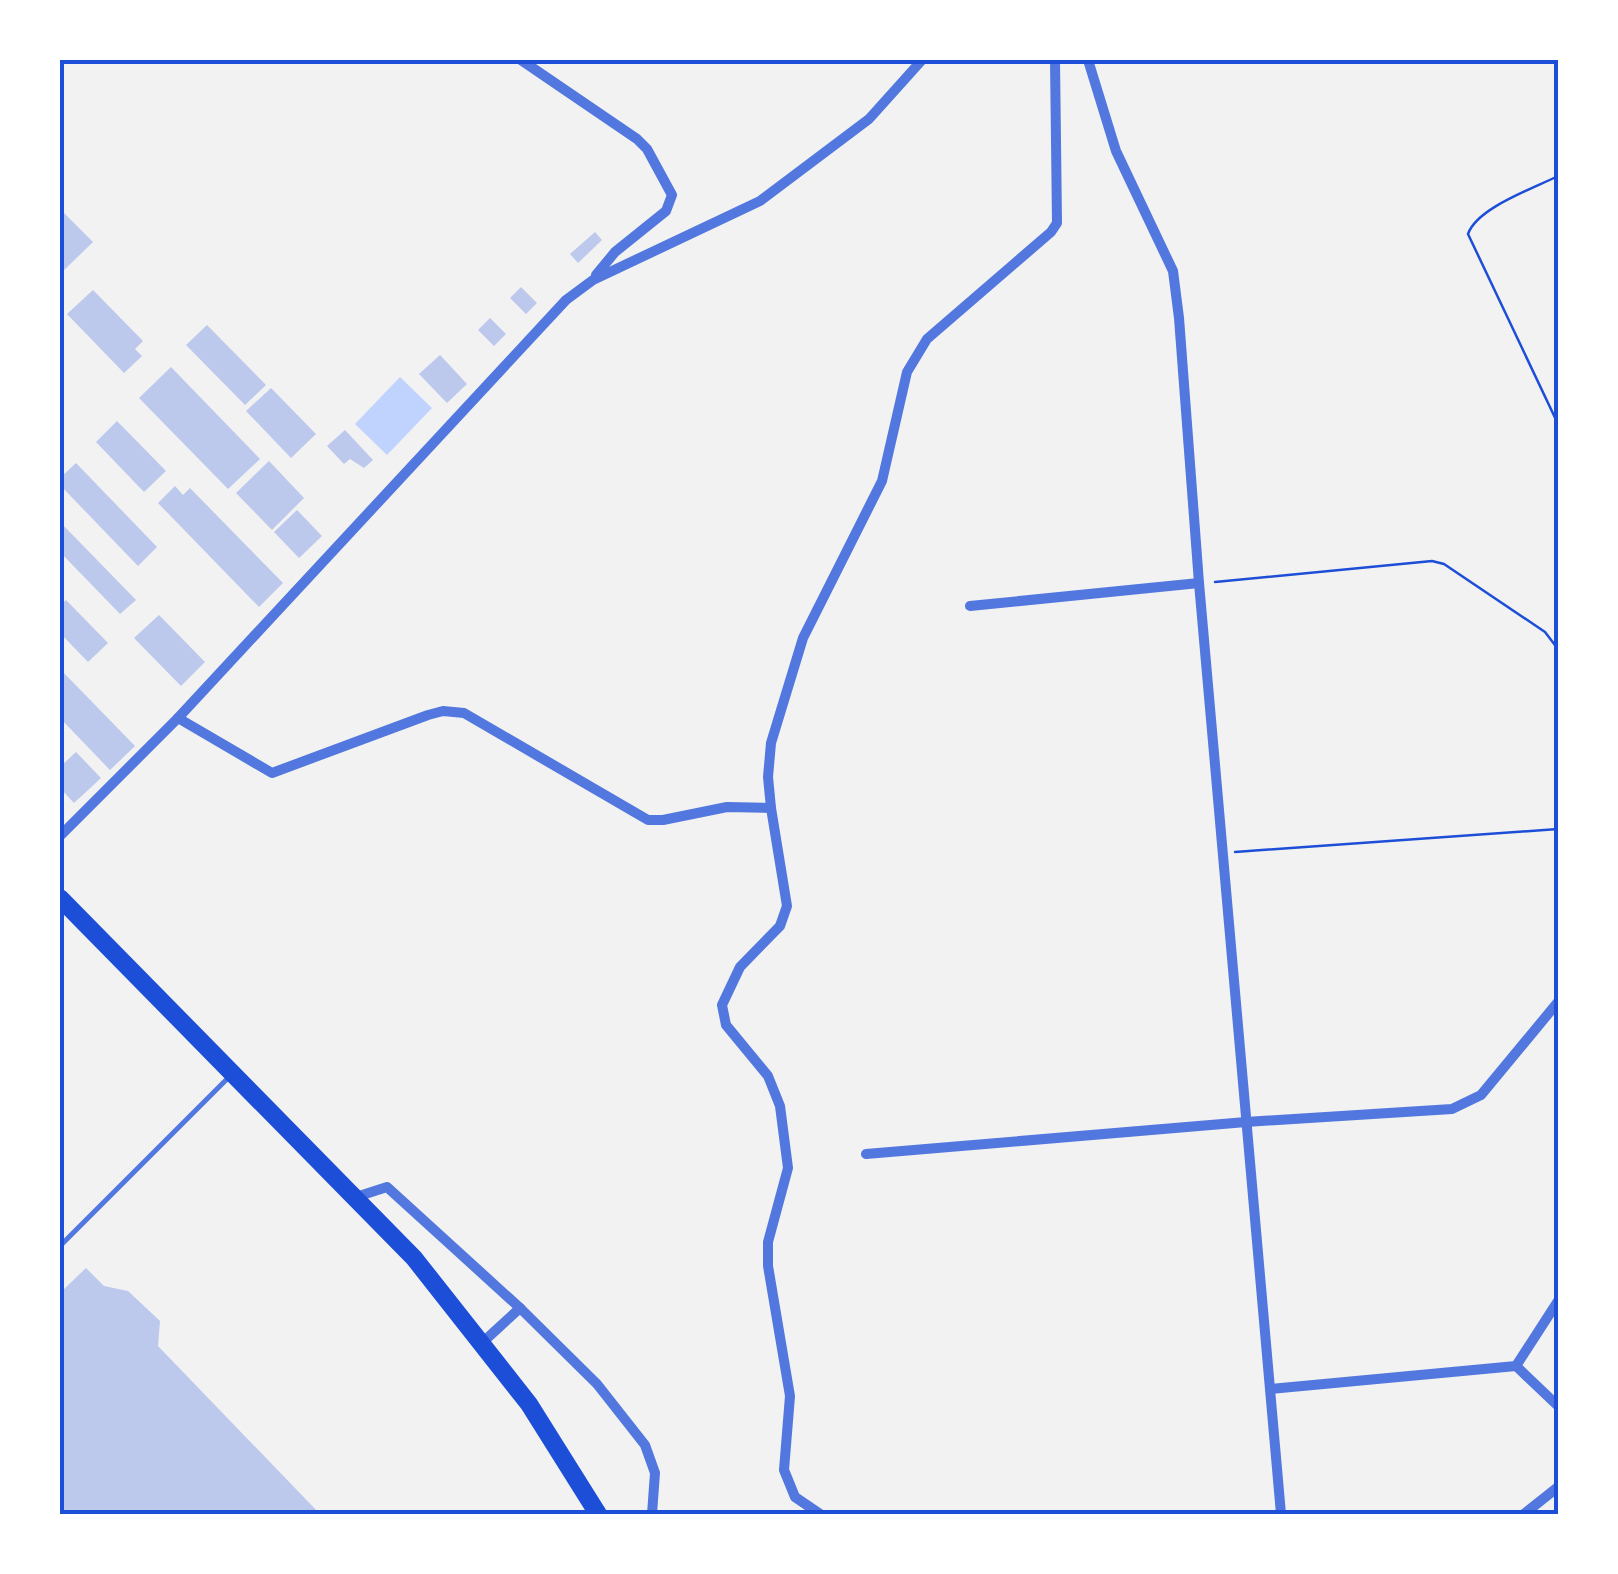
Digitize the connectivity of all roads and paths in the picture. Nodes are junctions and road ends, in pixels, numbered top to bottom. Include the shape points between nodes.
1 (521, 60) edge
2 (922, 60) edge
3 (1054, 60) edge
4 (1088, 60) edge
5 (1558, 176) edge
6 (592, 280) junction
7 (1558, 424) edge
8 (1199, 583) junction
9 (970, 606) dead end
10 (1558, 649) edge
11 (178, 718) junction
12 (771, 808) junction
13 (1558, 829) edge
14 (60, 836) edge
15 (1223, 853) junction
16 (60, 898) edge
17 (1558, 1002) edge
18 (234, 1073) junction
19 (1246, 1122) junction
20 (866, 1154) dead end
21 (356, 1198) junction
22 (60, 1246) edge
23 (1558, 1300) edge
24 (520, 1308) junction
25 (483, 1342) junction
26 (1516, 1366) junction
27 (1270, 1389) junction
28 (1558, 1406) edge
29 (1558, 1487) edge
30 (598, 1514) edge
31 (652, 1514) edge
32 (820, 1514) edge
33 (1281, 1514) edge
34 (1524, 1514) edge

1 - 6 street via 637,139 672,196 666,211 614,252
2 - 6 street via 869,120 760,201
3 - 12 street via 1057,223 926,339 907,372 882,481 793,667 771,743
4 - 8 street via 1116,151 1173,271
5 - 7 path via 1472,221 1468,234
6 - 11 street via 548,316
8 - 9 street
8 - 10 path via 1432,561 1545,632
8 - 15 street
11 - 12 street via 272,773 428,715 464,712 648,820 727,807
11 - 14 street
12 - 32 street via 788,906 780,926 740,967 722,1005 726,1025 768,1076 780,1106 788,1168 768,1266 790,1396 784,1470 794,1497
13 - 15 path
15 - 19 street
16 - 18 main road
17 - 19 street via 1481,1095 1452,1109
18 - 21 main road
18 - 22 lane
19 - 20 street
19 - 27 street
21 - 24 street via 387,1188
21 - 25 main road
23 - 26 street
24 - 25 street
24 - 31 street via 597,1384 645,1446 655,1473
25 - 30 main road
26 - 27 street
26 - 28 street
27 - 33 street
29 - 34 street

